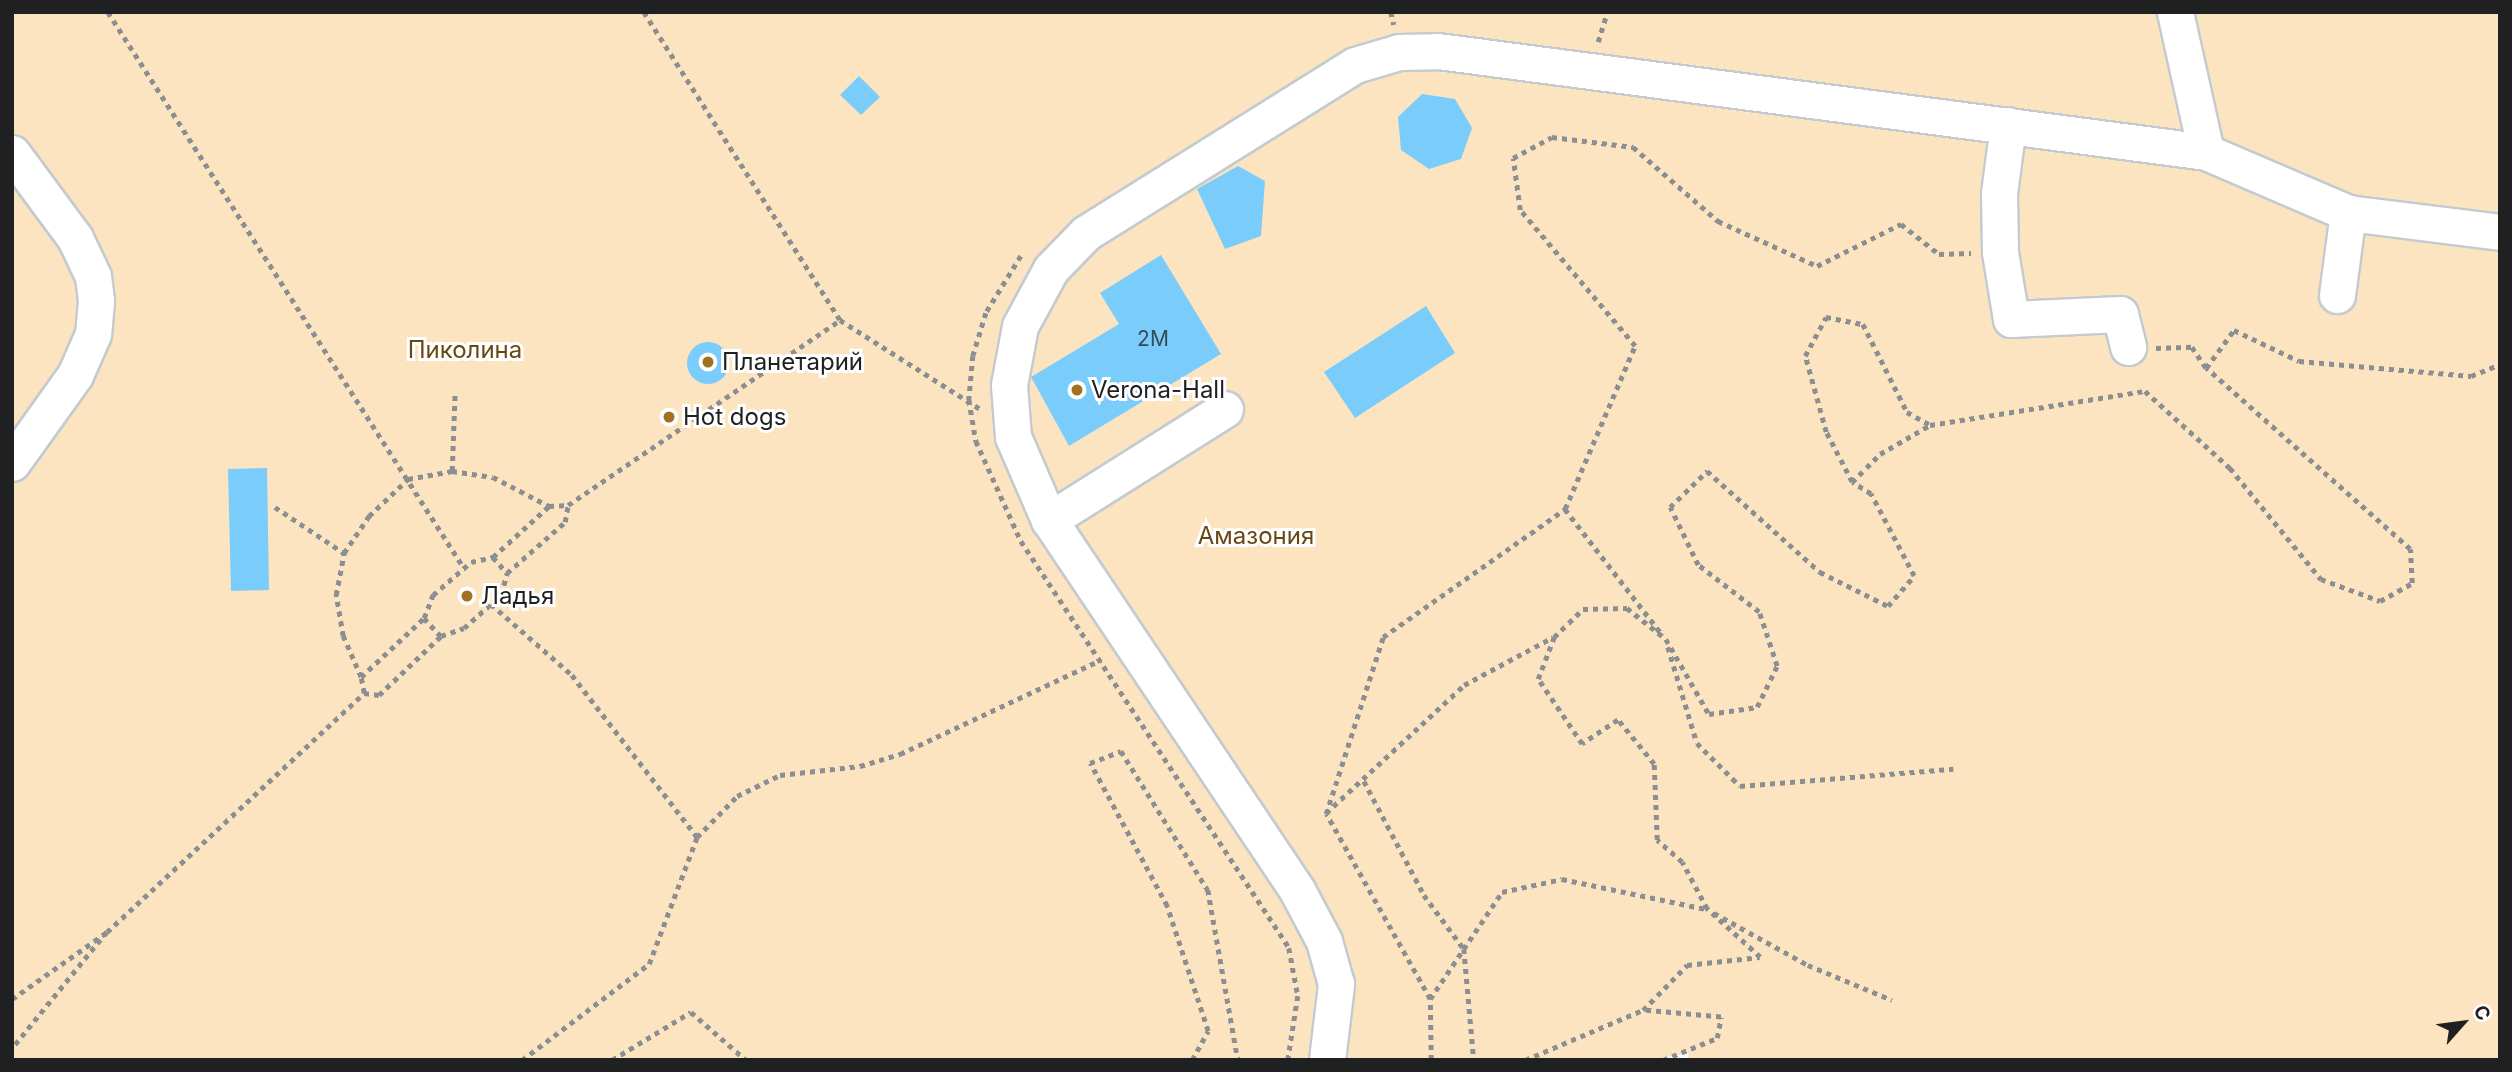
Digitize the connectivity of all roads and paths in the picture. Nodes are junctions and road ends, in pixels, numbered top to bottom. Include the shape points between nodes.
1 (108, 12) edge
2 (644, 12) edge
3 (2175, 12) edge
4 (2008, 125) junction
5 (2206, 152) junction
6 (12, 153) edge
7 (2348, 213) junction
8 (2500, 232) edge
9 (2000, 252) junction
10 (2337, 295) dead end
11 (839, 320) junction
12 (2128, 347) joint
13 (2500, 364) edge
14 (2206, 368) junction
15 (455, 391) dead end
16 (985, 402) dead end
17 (1225, 409) dead end
18 (1930, 425) junction
19 (12, 463) edge
20 (452, 471) junction
21 (408, 479) junction
22 (1852, 482) junction
23 (568, 505) junction
24 (550, 506) junction
25 (275, 507) dead end
26 (1565, 509) junction
27 (1049, 520) junction
28 (344, 553) junction
29 (493, 556) junction
30 (464, 568) junction
31 (508, 573) junction
32 (491, 604) junction
33 (424, 618) junction
34 (441, 636) junction
35 (1554, 636) junction
36 (1666, 639) junction
37 (1101, 660) dead end
38 (361, 677) junction
39 (364, 694) junction
40 (1953, 769) dead end
41 (1364, 781) junction
42 (1326, 814) junction
43 (697, 838) junction
44 (1707, 909) junction
45 (107, 932) junction
46 (1464, 948) junction
47 (12, 999) edge
48 (1430, 999) junction
49 (1892, 1000) dead end
50 (1643, 1010) junction
51 (12, 1049) edge
52 (523, 1060) edge
53 (612, 1060) edge
54 (746, 1060) edge
55 (1192, 1060) edge
56 (1238, 1060) edge
57 (1327, 1060) edge
58 (1432, 1060) edge
59 (1475, 1060) edge
60 (1525, 1060) edge
61 (1663, 1060) edge

1 - 21 path
2 - 11 path
3 - 5 street
4 - 5 street
4 - 9 street via 1998,193
4 - 27 street via 1438,51 1399,52 1355,65 1134,200 1086,233 1051,269 1020,326 1009,385 1013,437
5 - 7 street
6 - 19 street via 75,238 93,276 96,301 93,334 75,375
7 - 8 street
7 - 10 street
9 - 12 street via 2011,318 2120,314
9 - 26 path via 1939,254 1901,224 1817,266 1718,221 1633,147 1552,137 1513,158 1520,210 1635,345
11 - 16 path via 985,413
11 - 23 path
12 - 14 path via 2192,347
13 - 14 path via 2471,376 2299,361 2234,330
14 - 18 path via 2410,549 2412,583 2381,601 2321,579 2230,468 2145,391
15 - 20 path
17 - 27 street
18 - 22 path via 1880,454
18 - 22 path via 1907,412 1863,324 1825,317 1805,355 1826,432
20 - 21 path
20 - 24 path via 493,477
21 - 28 path via 369,516
21 - 30 path
22 - 36 path via 1871,494 1914,576 1888,606 1820,572 1707,471 1670,507 1698,565 1759,612 1777,666 1757,707 1709,714
23 - 24 path
23 - 31 path via 565,523
24 - 29 path
25 - 28 path
26 - 36 path
26 - 42 path via 1383,637
27 - 57 street via 1297,890 1324,941 1336,984
28 - 38 path via 336,595 343,636
29 - 30 path
29 - 31 path
30 - 33 path via 433,595
31 - 32 path via 501,595
32 - 34 path via 464,628
32 - 43 path via 572,675
33 - 34 path
33 - 38 path
34 - 39 path via 379,695
35 - 36 path via 1583,609 1627,608
35 - 41 path via 1464,685
35 - 44 path via 1538,679 1582,744 1618,720 1654,764 1657,840 1682,862
36 - 40 path via 1697,743 1740,786
37 - 43 path via 900,754 757,783
38 - 39 path
39 - 45 path
41 - 42 path
41 - 46 path via 1424,895
42 - 48 path
43 - 52 path via 649,964
44 - 46 path via 1562,879 1502,892
44 - 49 path via 1808,965
44 - 50 path via 1760,957 1687,965
45 - 47 path
45 - 51 path
46 - 48 path
46 - 59 path via 1463,982
48 - 58 path
50 - 60 path
50 - 61 path via 1721,1017 1717,1038
53 - 54 path via 691,1012
55 - 56 path via 1208,1031 1167,906 1090,763 1121,751 1208,890

